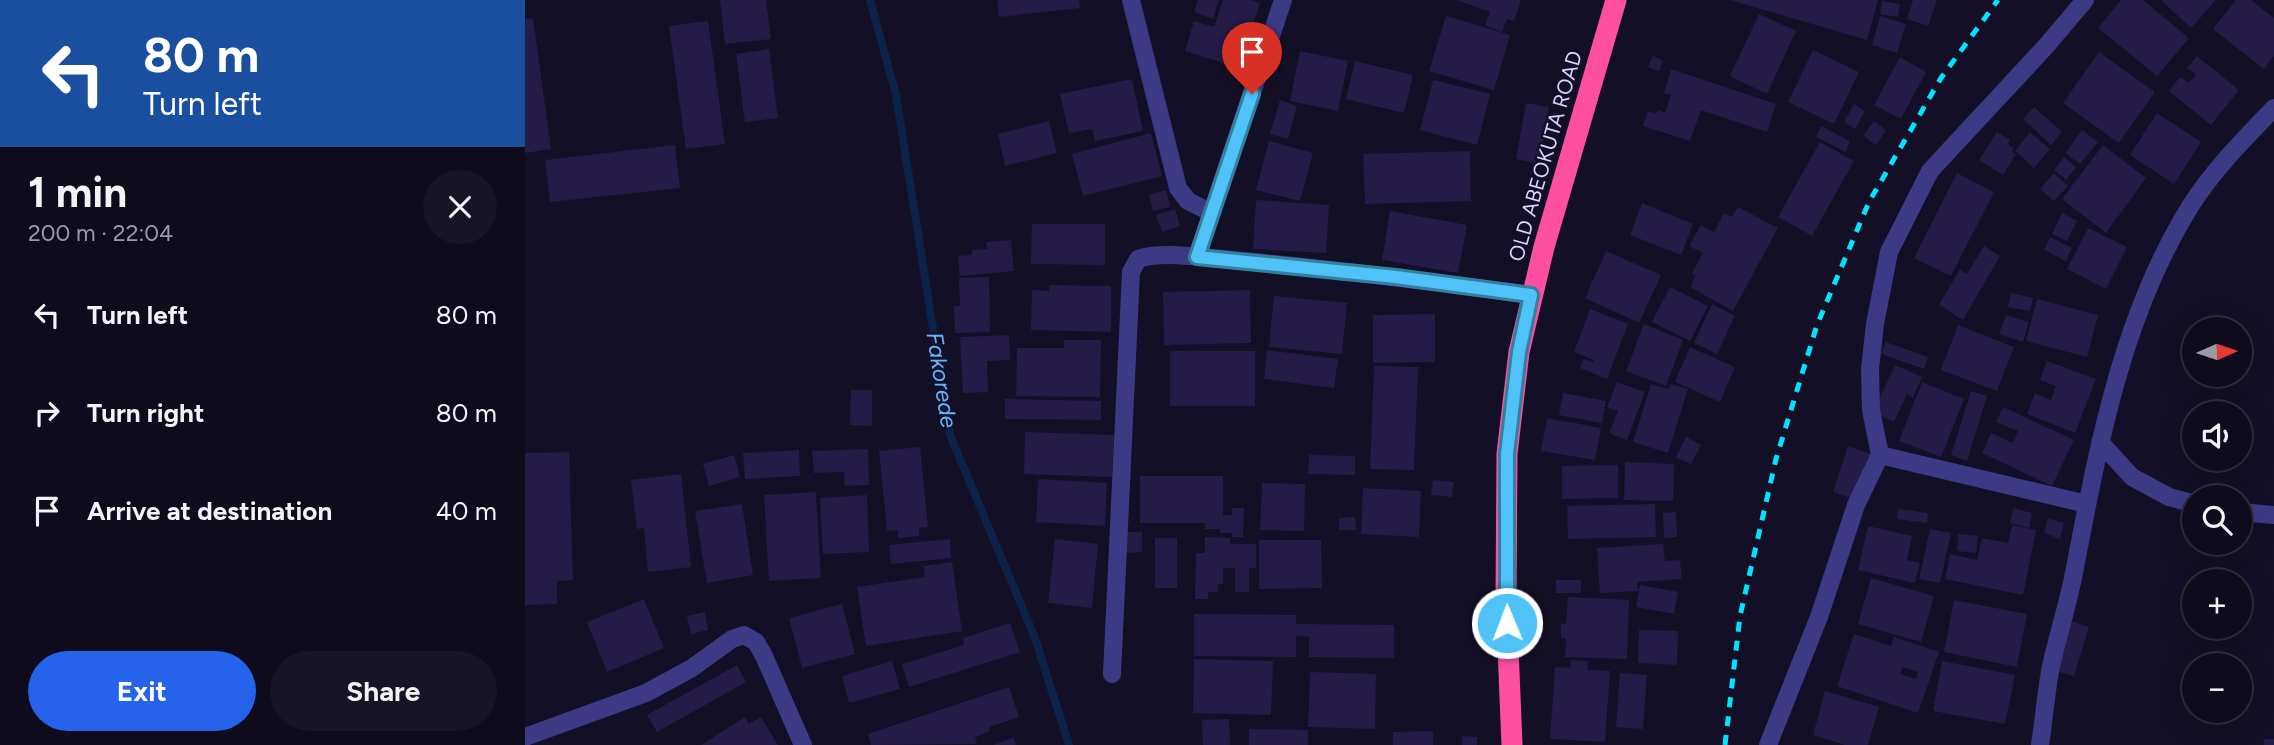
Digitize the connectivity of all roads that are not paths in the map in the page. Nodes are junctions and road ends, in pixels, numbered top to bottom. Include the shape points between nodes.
1 (1131, 0) edge
2 (1283, 0) edge
3 (1616, 0) edge
4 (2085, 0) edge
5 (2274, 108) edge
6 (1212, 213) junction
7 (1197, 257) junction
8 (1531, 295) junction
9 (2101, 442) junction
10 (1880, 455) junction
11 (2182, 500) edge
12 (2087, 503) junction
13 (2252, 513) edge
14 (2274, 515) edge
15 (1111, 674) dead end
16 (525, 737) edge
17 (803, 745) edge
18 (1511, 745) edge
19 (1768, 745) edge
20 (2040, 745) edge

1 - 6 street via 1178,188 1188,201
2 - 6 street
3 - 8 highway, OLD ABEOKUTA ROAD
4 - 10 street via 1930,171 1889,252 1870,369 1871,410
5 - 9 street via 2238,144 2192,203 2168,247 2138,315
6 - 7 street
7 - 8 street
7 - 15 street via 1148,255 1138,259 1131,272
8 - 18 highway, OLD ABEOKUTA ROAD via 1507,454
9 - 11 street via 2132,477
9 - 12 street
10 - 12 street
10 - 19 street via 1856,505 1819,617
12 - 20 street via 2051,667
13 - 14 street
16 - 17 street via 646,693 744,635 756,642 764,656

